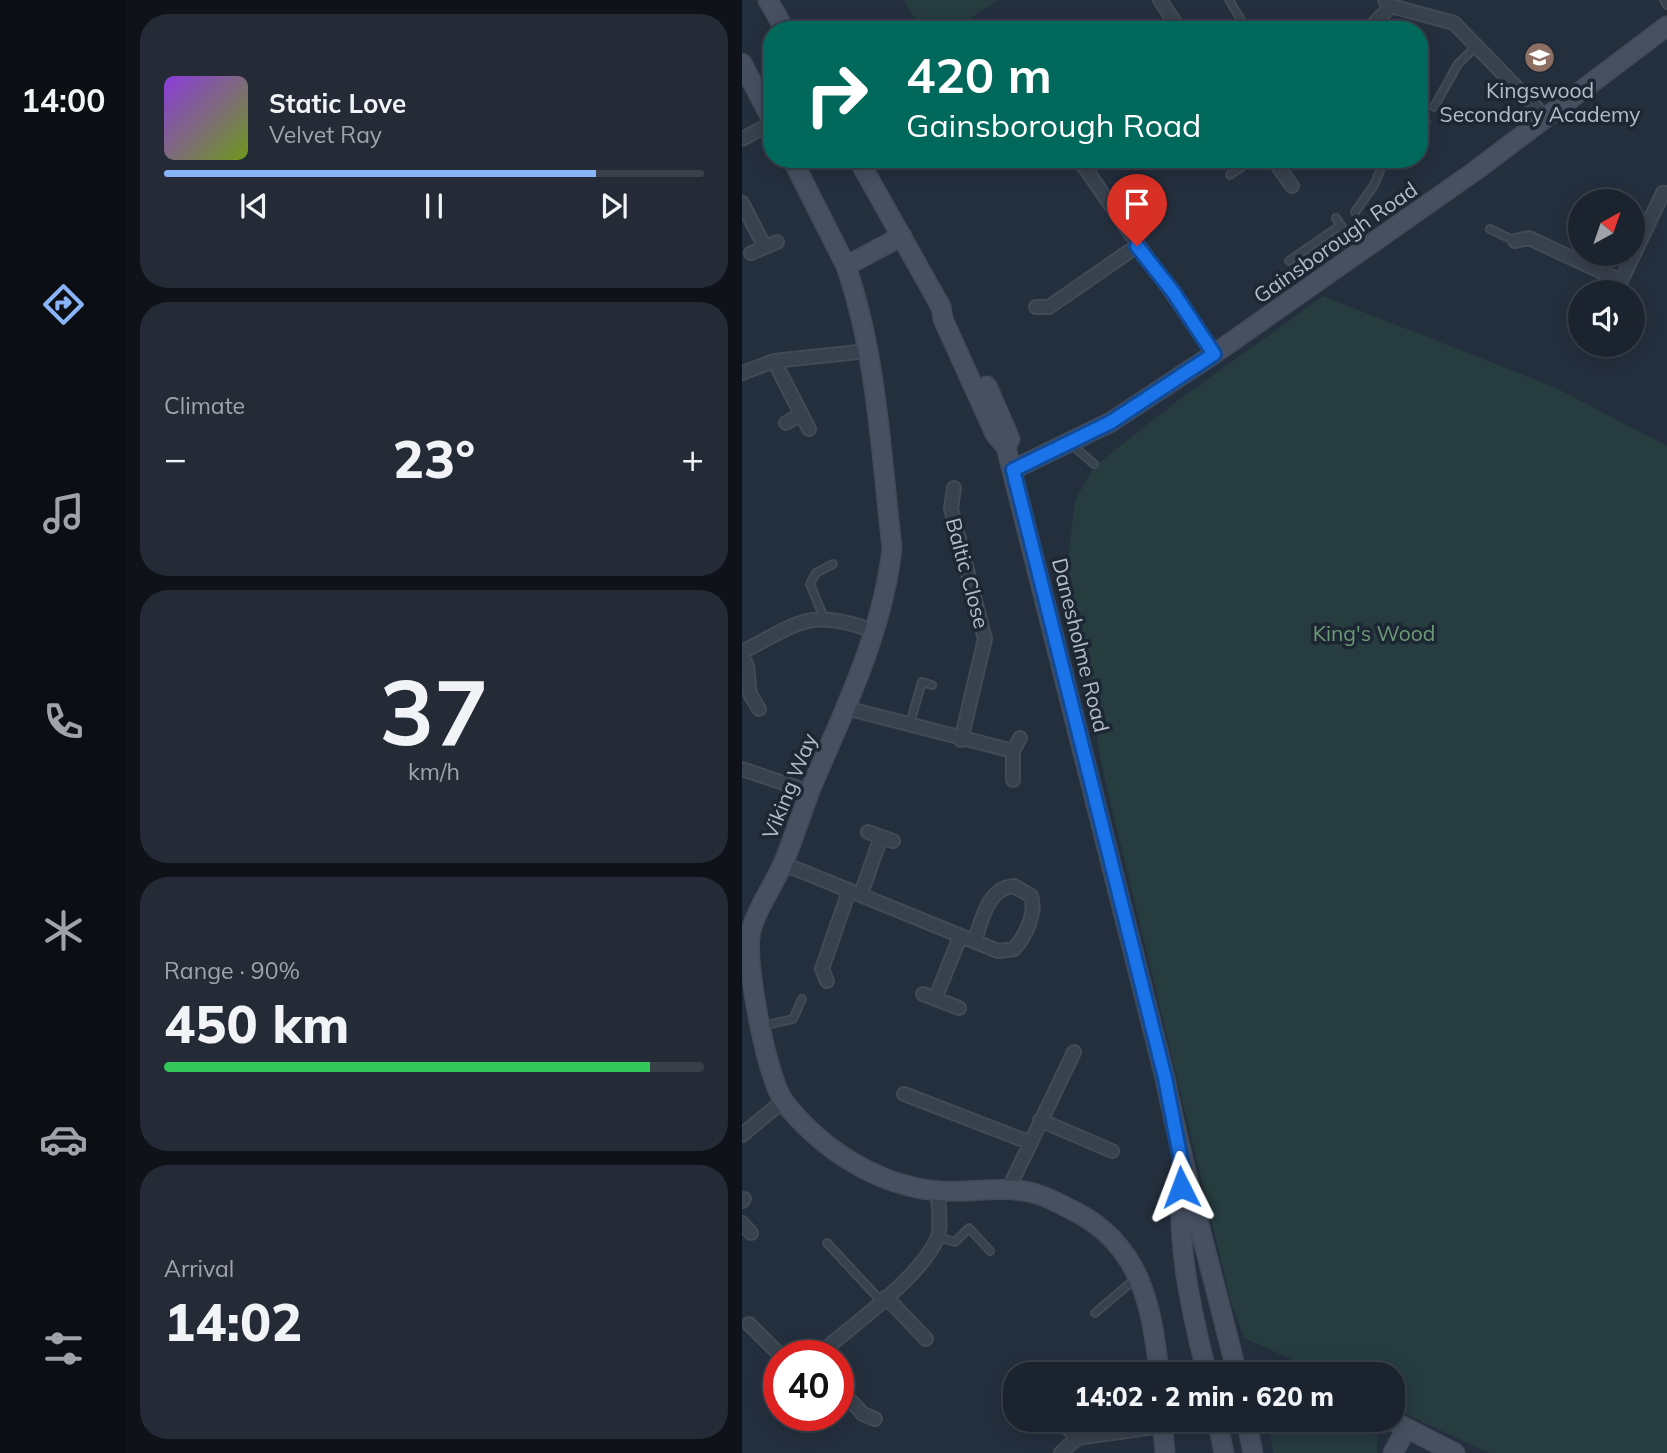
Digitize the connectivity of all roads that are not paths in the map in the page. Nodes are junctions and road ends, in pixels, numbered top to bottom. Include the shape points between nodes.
1 (768, 0) edge
2 (1160, 0) edge
3 (1229, 0) edge
4 (1664, 0) edge
5 (1388, 3) edge
6 (1667, 5) edge
7 (1250, 18) dead end
8 (780, 21) edge
9 (1174, 21) edge
10 (1241, 21) edge
11 (1248, 21) edge
12 (1374, 21) edge
13 (1667, 26) edge
14 (1476, 46) junction
15 (742, 63) edge
16 (763, 104) edge
17 (1434, 107) dead end
18 (1546, 118) junction
19 (763, 126) edge
20 (742, 139) edge
21 (797, 168) edge
22 (863, 168) edge
23 (1085, 168) edge
24 (1240, 168) edge
25 (1279, 168) edge
26 (1381, 168) edge
27 (1230, 175) dead end
28 (1292, 186) dead end
29 (1667, 193) edge
30 (742, 203) edge
31 (1355, 212) dead end
32 (1336, 218) dead end
33 (1341, 225) junction
34 (1490, 229) dead end
35 (902, 236) junction
36 (1515, 241) joint
37 (1137, 246) junction
38 (751, 253) dead end
39 (1359, 253) junction
40 (1289, 261) dead end
41 (846, 266) junction
42 (1605, 280) edge
43 (1621, 280) edge
44 (1036, 307) dead end
45 (867, 351) junction
46 (1214, 354) junction
47 (774, 361) junction
48 (742, 373) edge
49 (801, 414) junction
50 (786, 422) dead end
51 (809, 429) dead end
52 (1070, 443) junction
53 (1094, 464) dead end
54 (1013, 470) junction
55 (954, 488) dead end
56 (832, 564) dead end
57 (824, 618) junction
58 (873, 631) junction
59 (742, 654) edge
60 (932, 685) dead end
61 (846, 708) junction
62 (759, 709) dead end
63 (909, 725) junction
64 (1020, 738) dead end
65 (961, 740) junction
66 (1013, 751) junction
67 (742, 769) edge
68 (1013, 780) dead end
69 (810, 792) junction
70 (868, 832) dead end
71 (782, 866) junction
72 (855, 892) junction
73 (746, 935) edge
74 (960, 937) junction
75 (975, 940) junction
76 (827, 981) dead end
77 (802, 999) dead end
78 (958, 1008) dead end
79 (758, 1027) junction
80 (1074, 1052) dead end
81 (904, 1094) dead end
82 (783, 1101) junction
83 (1040, 1120) junction
84 (742, 1135) edge
85 (1031, 1143) junction
86 (1112, 1151) dead end
87 (1183, 1171) junction
88 (1009, 1190) junction
89 (938, 1191) junction
90 (938, 1237) junction
91 (827, 1243) dead end
92 (989, 1251) dead end
93 (1139, 1275) junction
94 (883, 1299) junction
95 (1095, 1313) dead end
96 (749, 1324) dead end
97 (926, 1339) dead end
98 (764, 1340) edge
99 (836, 1340) edge
100 (1158, 1362) edge
101 (1204, 1362) edge
102 (1234, 1362) edge
103 (854, 1404) edge
104 (875, 1419) dead end
105 (1406, 1429) joint
106 (1071, 1432) edge
107 (1111, 1432) edge
108 (1163, 1432) edge
109 (1220, 1432) edge
110 (1249, 1432) edge
111 (1077, 1438) junction
112 (1061, 1453) edge
113 (1165, 1453) edge
114 (1224, 1453) edge
115 (1253, 1453) edge
116 (1393, 1453) edge
117 (1455, 1453) edge

1 - 8 street
2 - 9 street
3 - 10 lane
4 - 6 lane
5 - 12 street
5 - 14 street via 1454,23
7 - 11 lane
13 - 18 street, Gainsborough Road
14 - 17 lane via 1458,64
14 - 18 street
15 - 16 street
18 - 39 street, Gainsborough Road
19 - 20 street
21 - 41 street, Viking Way
22 - 35 street, Danesholme Road
23 - 37 street
24 - 27 lane
25 - 28 street
26 - 31 lane
29 - 43 street via 1663,193
30 - 38 street via 771,245
32 - 33 lane
33 - 39 lane
33 - 40 lane
34 - 36 lane
35 - 41 street
35 - 54 street, Danesholme Road via 941,307
36 - 42 street via 1529,238
37 - 44 street via 1049,307
37 - 46 street
39 - 46 street, Gainsborough Road
41 - 45 street, Viking Way via 860,307
45 - 47 street
45 - 58 street, Viking Way via 892,548 887,589
46 - 52 street, Gainsborough Road via 1111,422
47 - 48 street
47 - 49 street
49 - 50 street
49 - 51 street
52 - 53 lane
52 - 54 street, Gainsborough Road
54 - 87 street, Danesholme Road via 1162,1065
55 - 65 street, Baltic Close via 951,509 985,639
56 - 57 lane via 816,573 810,584
57 - 58 street
57 - 59 street via 807,619
58 - 61 street, Viking Way
59 - 62 street via 750,694
60 - 63 lane via 922,682
61 - 63 street
61 - 69 street, Viking Way
63 - 65 street
64 - 66 street
65 - 66 street
66 - 68 street
67 - 69 street
69 - 71 street, Viking Way
70 - 72 street via 887,839
71 - 72 street
71 - 73 street, Viking Way
72 - 74 street
72 - 76 street via 822,969
73 - 79 street, Viking Way
74 - 75 street
74 - 78 street via 929,997
75 - 75 street via 998,890 1014,886 1031,896 1033,910 1013,949 998,951
77 - 79 lane via 793,1019
79 - 82 street, Viking Way
80 - 83 street
81 - 85 street
82 - 84 street
82 - 89 street, Viking Way via 820,1138 858,1166
83 - 85 street
83 - 86 street
85 - 88 street
87 - 101 street, Danesholme Road via 1179,1202 1191,1309
87 - 102 street, Danesholme Road via 1195,1201
88 - 89 street, Viking Way
88 - 93 street, Viking Way via 1053,1200 1082,1215 1124,1250
89 - 90 street
90 - 92 lane via 955,1242 969,1228
90 - 94 street via 927,1256
91 - 94 lane
93 - 95 lane
93 - 100 street, Viking Way via 1151,1308
94 - 97 street
94 - 99 street
96 - 98 street
103 - 104 street
105 - 116 street
105 - 117 street
106 - 111 street
107 - 111 street
108 - 113 street
109 - 114 street
110 - 115 street
111 - 112 street

